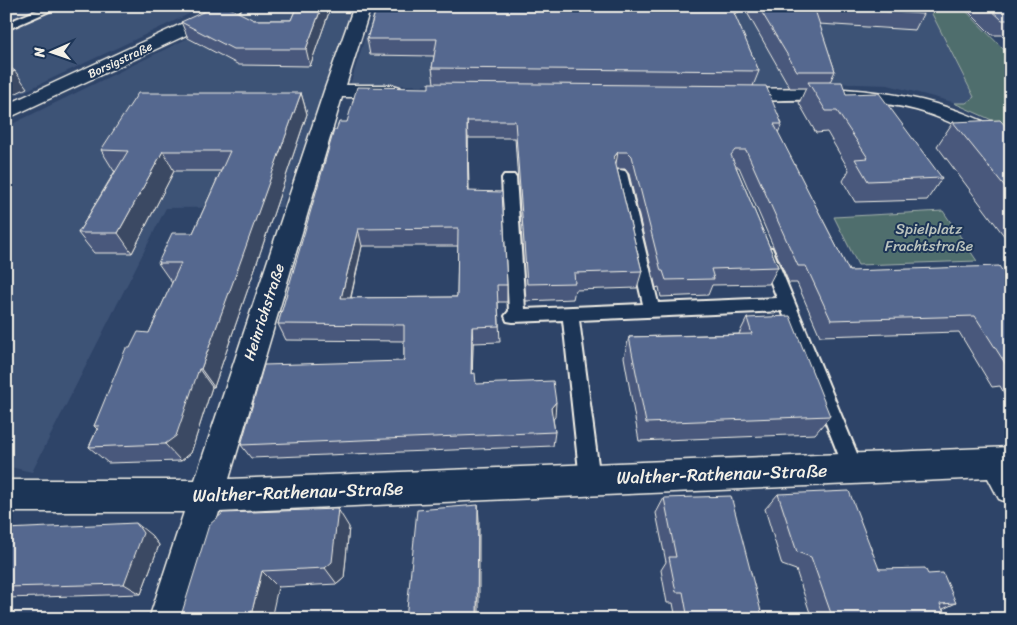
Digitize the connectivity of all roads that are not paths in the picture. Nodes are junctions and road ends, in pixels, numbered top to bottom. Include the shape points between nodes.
1 (56, 6) edge
2 (363, 6) edge
3 (228, 7) edge
4 (6, 27) edge
5 (334, 91) junction
6 (414, 92) edge
7 (712, 94) edge
8 (6, 113) edge
9 (994, 135) edge
10 (620, 174) edge
11 (509, 178) dead end
12 (760, 236) edge
13 (788, 304) junction
14 (652, 310) junction
15 (570, 313) junction
16 (515, 316) joint
17 (853, 468) junction
18 (1006, 470) edge
19 (590, 480) junction
20 (6, 496) edge
21 (206, 496) junction
22 (168, 619) edge

1 - 4 lane
2 - 5 street, Heinrichstraße
3 - 8 street, Borsigstraße
5 - 6 street
5 - 21 street, Heinrichstraße
7 - 9 street via 852,96 896,100 930,108
10 - 14 lane
11 - 16 lane
12 - 13 lane, Walther-Rathenau-Straße
13 - 14 lane
13 - 17 lane, Walther-Rathenau-Straße
14 - 15 lane
15 - 16 lane
15 - 19 lane
17 - 18 street, Walther-Rathenau-Straße
17 - 19 street, Walther-Rathenau-Straße
19 - 21 street, Walther-Rathenau-Straße
20 - 21 street, Walther-Rathenau-Straße
21 - 22 street, Heinrichstraße

